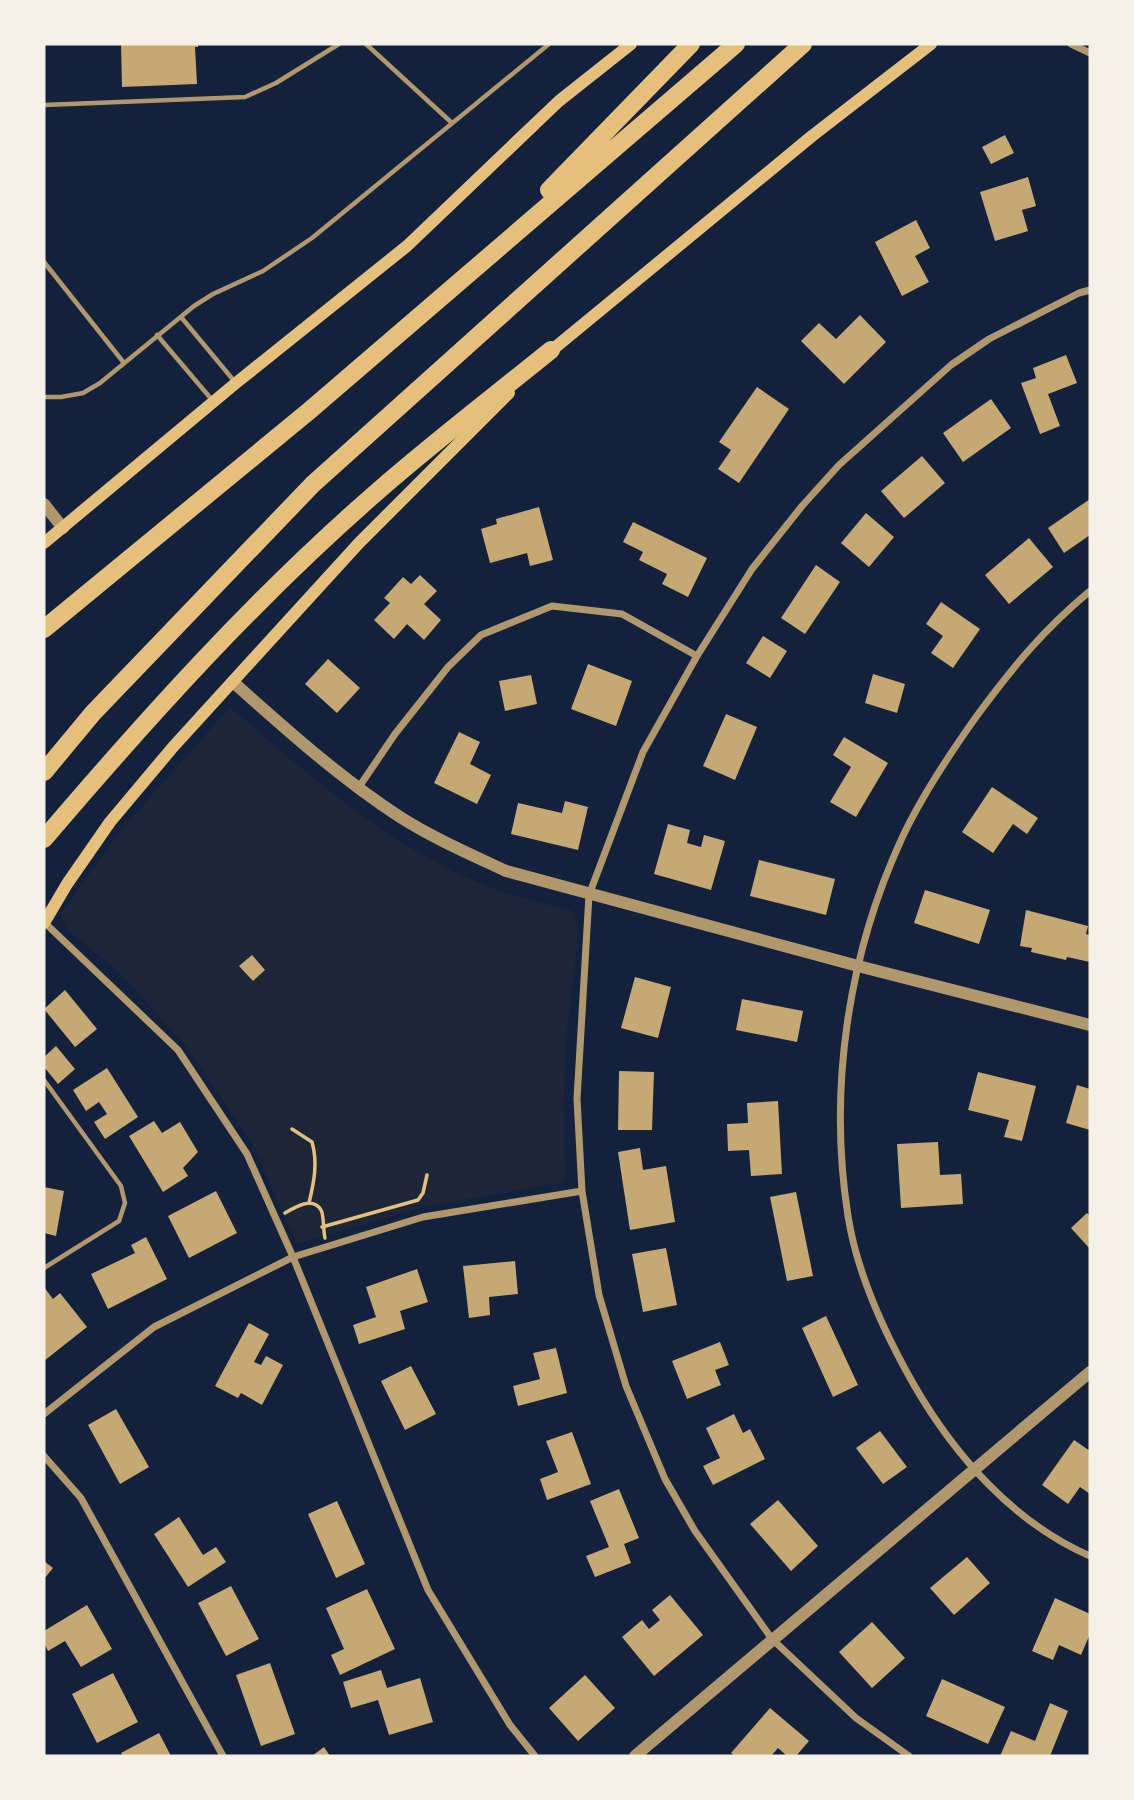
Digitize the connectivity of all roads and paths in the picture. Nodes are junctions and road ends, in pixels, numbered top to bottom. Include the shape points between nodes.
1 (339, 44) edge
2 (366, 44) edge
3 (549, 44) edge
4 (631, 44) edge
5 (691, 44) edge
6 (736, 44) edge
7 (803, 44) edge
8 (931, 44) edge
9 (1071, 44) edge
10 (1090, 53) edge
11 (44, 105) edge
12 (452, 123) junction
13 (44, 262) edge
14 (473, 268) junction
15 (1090, 290) edge
16 (181, 317) junction
17 (157, 335) junction
18 (551, 350) junction
19 (124, 363) junction
20 (236, 383) junction
21 (44, 397) edge
22 (215, 402) junction
23 (44, 504) edge
24 (63, 528) junction
25 (44, 543) edge
26 (1090, 591) edge
27 (44, 629) edge
28 (697, 656) junction
29 (233, 682) junction
30 (44, 772) edge
31 (359, 787) junction
32 (44, 839) edge
33 (589, 895) junction
34 (44, 922) edge
35 (858, 966) junction
36 (1090, 1025) edge
37 (44, 1080) edge
38 (292, 1129) dead end
39 (427, 1175) dead end
40 (582, 1191) junction
41 (309, 1203) junction
42 (276, 1219) junction
43 (322, 1227) junction
44 (327, 1246) junction
45 (293, 1257) junction
46 (44, 1268) edge
47 (1090, 1372) edge
48 (44, 1414) edge
49 (44, 1456) edge
50 (974, 1469) junction
51 (1090, 1556) edge
52 (772, 1639) junction
53 (223, 1756) edge
54 (535, 1756) edge
55 (635, 1756) edge
56 (909, 1756) edge

1 - 11 lane via 245,97
2 - 12 lane
3 - 12 lane
4 - 20 main road via 550,109 407,246
5 - 14 highway
6 - 14 highway
7 - 30 highway via 313,484 103,703
8 - 18 main road
9 - 10 street
12 - 16 lane via 312,239
13 - 19 lane
14 - 27 highway via 309,411
15 - 28 street via 989,339 951,365 839,465 752,569
16 - 17 lane
16 - 20 lane
17 - 19 lane
17 - 22 lane
18 - 29 main road via 359,543
18 - 32 highway via 378,491 264,598 119,751
19 - 21 lane via 83,393
20 - 22 main road
22 - 24 main road
23 - 24 street
24 - 25 main road
26 - 35 street via 1056,619 1012,668 925,794 901,839
28 - 31 street via 622,614 552,606 481,635 448,667
28 - 33 street via 643,752
29 - 31 street
29 - 34 main road via 110,822
31 - 33 street via 460,850 506,871
33 - 35 street
33 - 40 street via 577,1099
34 - 42 street via 178,1050 247,1154
35 - 36 street
35 - 50 street via 839,1099 848,1219 868,1289 898,1356 930,1412
37 - 46 lane via 121,1186 125,1203 119,1221
38 - 41 path via 312,1142 315,1154
39 - 43 path via 418,1200
40 - 44 street via 422,1217
40 - 52 street via 598,1295 652,1450 695,1531
41 - 42 path
41 - 43 path via 321,1209
42 - 45 street
43 - 44 path
44 - 45 street
45 - 48 street via 154,1327
45 - 54 street via 428,1590 510,1725
47 - 50 street
49 - 53 street via 81,1498
50 - 51 street via 1022,1517
50 - 52 street
52 - 55 street
52 - 56 street via 845,1710

